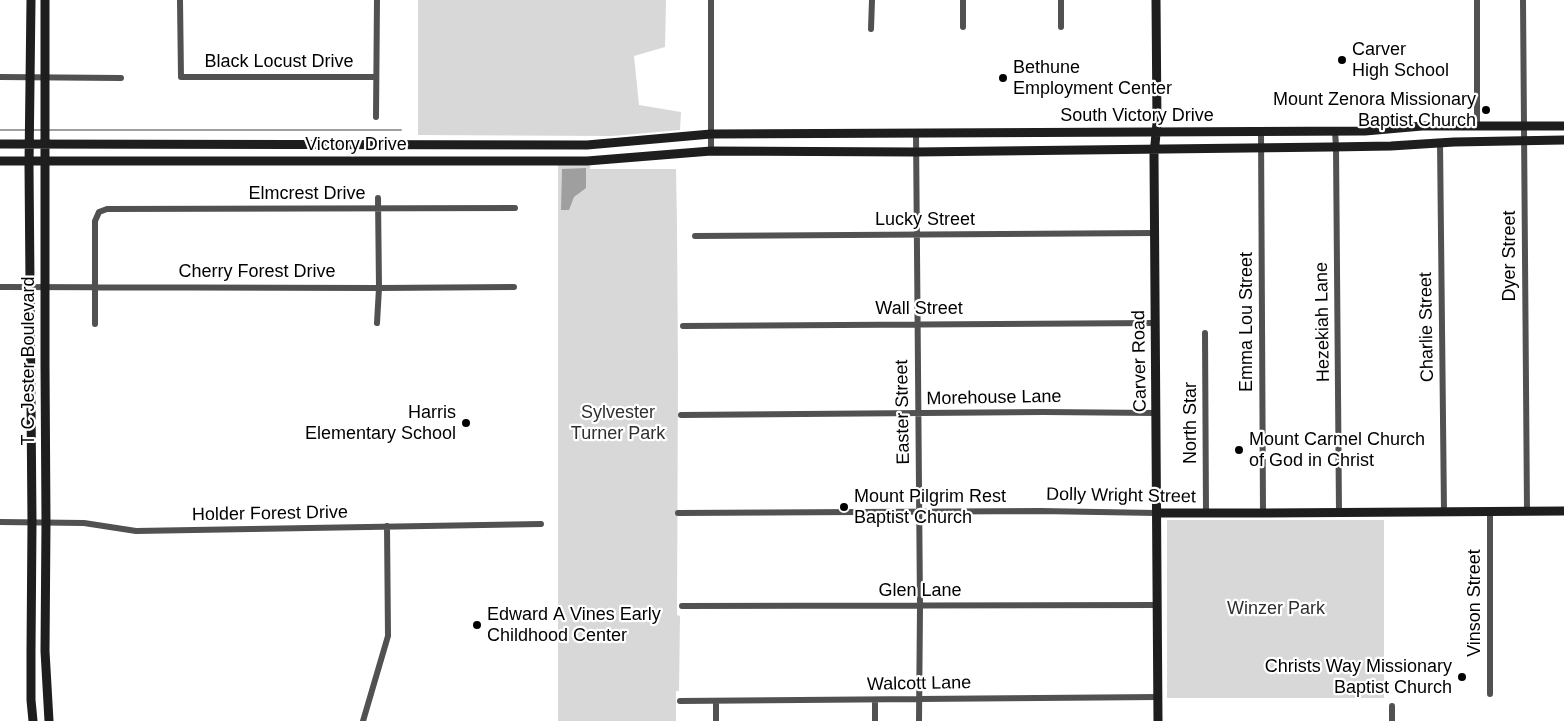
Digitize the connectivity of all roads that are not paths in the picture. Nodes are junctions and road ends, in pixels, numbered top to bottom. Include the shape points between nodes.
1 (31, 0) edge
2 (45, 0) edge
3 (180, 0) edge
4 (377, 0) edge
5 (711, 0) edge
6 (872, 0) edge
7 (963, 0) edge
8 (1061, 0) edge
9 (1156, 0) edge
10 (1477, 0) edge
11 (1523, 0) edge
12 (963, 27) dead end
13 (1061, 27) dead end
14 (871, 29) dead end
15 (44, 76) junction
16 (0, 77) edge
17 (30, 77) junction
18 (376, 77) junction
19 (121, 78) dead end
20 (376, 116) dead end
21 (1477, 126) junction
22 (1564, 126) edge
23 (1524, 127) junction
24 (1261, 131) junction
25 (1335, 131) junction
26 (1156, 132) junction
27 (1032, 133) junction
28 (711, 134) junction
29 (916, 134) junction
30 (30, 140) junction
31 (45, 140) junction
32 (1564, 140) edge
33 (1524, 141) junction
34 (1440, 142) junction
35 (1454, 142) junction
36 (0, 144) edge
37 (210, 145) junction
38 (378, 145) junction
39 (546, 145) junction
40 (1336, 147) junction
41 (1261, 148) junction
42 (1155, 149) junction
43 (1032, 150) junction
44 (711, 151) junction
45 (916, 152) junction
46 (0, 161) edge
47 (29, 161) junction
48 (46, 161) junction
49 (210, 161) junction
50 (378, 161) junction
51 (546, 161) junction
52 (378, 198) dead end
53 (515, 208) dead end
54 (378, 209) junction
55 (1155, 233) junction
56 (917, 235) junction
57 (695, 236) dead end
58 (0, 286) edge
59 (30, 286) junction
60 (45, 286) junction
61 (94, 286) junction
62 (514, 287) dead end
63 (379, 288) junction
64 (377, 323) dead end
65 (1156, 323) junction
66 (95, 324) dead end
67 (916, 324) junction
68 (683, 326) dead end
69 (1205, 333) dead end
70 (1157, 413) junction
71 (31, 414) junction
72 (45, 414) junction
73 (918, 414) junction
74 (681, 415) dead end
75 (1527, 511) junction
76 (1564, 511) edge
77 (918, 512) junction
78 (1157, 512) junction
79 (1444, 512) junction
80 (1490, 512) junction
81 (678, 513) dead end
82 (1206, 513) junction
83 (1263, 513) junction
84 (1339, 513) junction
85 (0, 522) edge
86 (32, 522) junction
87 (46, 522) junction
88 (541, 524) dead end
89 (386, 526) junction
90 (1158, 605) junction
91 (682, 606) dead end
92 (920, 606) junction
93 (31, 651) junction
94 (45, 651) junction
95 (1490, 694) dead end
96 (1158, 697) junction
97 (919, 699) junction
98 (875, 700) junction
99 (716, 701) junction
100 (680, 702) dead end
101 (1392, 706) dead end
102 (33, 721) edge
103 (48, 721) edge
104 (363, 721) edge
105 (716, 721) edge
106 (875, 721) edge
107 (919, 721) edge
108 (1158, 721) edge
109 (1392, 721) edge

1 - 17 main road, T C Jester Boulevard
2 - 15 main road, T C Jester Boulevard
3 - 18 street, Black Locust Drive via 181,77
4 - 18 street
5 - 28 street
6 - 14 street
7 - 12 street
8 - 13 street
9 - 26 main road, Carver Road
10 - 21 street
11 - 23 street, Dyer Street
15 - 17 street
15 - 19 street
15 - 31 main road, T C Jester Boulevard
16 - 17 street
17 - 30 main road, T C Jester Boulevard
18 - 20 street
21 - 23 main road, South Victory Drive
21 - 25 main road, South Victory Drive
21 - 35 main road via 1473,133
22 - 23 main road, South Victory Drive
23 - 33 street, Dyer Street
24 - 25 main road, South Victory Drive
24 - 26 main road, South Victory Drive
24 - 41 street, Emma Lou Street
25 - 40 street, Hezekiah Lane
26 - 27 main road, South Victory Drive
26 - 42 main road, Carver Road
27 - 29 main road, South Victory Drive
27 - 43 main road
28 - 29 main road, South Victory Drive
28 - 39 main road, Victory Drive
28 - 44 street
29 - 45 street, Easter Street
30 - 31 main road, Victory Drive
30 - 36 main road, Victory Drive
30 - 47 main road, T C Jester Boulevard
31 - 37 main road, Victory Drive
31 - 48 main road, T C Jester Boulevard
32 - 33 main road, South Victory Drive
33 - 35 main road, South Victory Drive
33 - 75 street, Dyer Street
34 - 35 main road, South Victory Drive
34 - 40 main road, South Victory Drive
34 - 79 street, Charlie Street
37 - 38 main road, Victory Drive
37 - 49 main road
38 - 39 main road, Victory Drive
38 - 50 main road
39 - 51 main road
40 - 41 main road, South Victory Drive
40 - 84 street, Hezekiah Lane
41 - 42 main road, South Victory Drive
41 - 83 street, Emma Lou Street
42 - 43 main road, South Victory Drive
42 - 55 main road, Carver Road
43 - 45 main road, South Victory Drive
44 - 45 main road, South Victory Drive
44 - 51 main road, Victory Drive via 626,159
45 - 56 street, Easter Street
46 - 47 main road, Victory Drive
47 - 48 main road, Victory Drive
47 - 59 main road, T C Jester Boulevard
48 - 49 main road, Victory Drive
48 - 60 main road, T C Jester Boulevard
49 - 50 main road, Victory Drive
50 - 51 main road, Victory Drive
52 - 54 street
53 - 54 street, Elmcrest Drive
54 - 61 street, Elmcrest Drive via 107,209 99,212 95,221
54 - 63 street
55 - 56 street, Lucky Street
55 - 65 main road, Carver Road
56 - 57 street, Lucky Street
56 - 67 street, Easter Street
58 - 59 street, Cherry Forest Drive
59 - 60 street, Cherry Forest Drive
59 - 71 main road, T C Jester Boulevard
60 - 61 street, Cherry Forest Drive
60 - 72 main road, T C Jester Boulevard
61 - 63 street, Cherry Forest Drive
61 - 66 street
62 - 63 street, Cherry Forest Drive
63 - 64 street
65 - 67 street, Wall Street
65 - 70 main road, Carver Road
67 - 68 street, Wall Street
67 - 73 street, Easter Street
69 - 82 street, North Star
70 - 73 street, Morehouse Lane
70 - 78 main road, Carver Road
71 - 72 main road
71 - 86 main road, T C Jester Boulevard
72 - 87 main road, T C Jester Boulevard
73 - 74 street, Morehouse Lane
73 - 77 street, Easter Street
75 - 76 main road, Dolly Wright Street
75 - 80 main road, Dolly Wright Street
77 - 78 street, Dolly Wright Street
77 - 81 street, Dolly Wright Street
77 - 92 street, Easter Street
78 - 82 main road, Dolly Wright Street
78 - 90 main road, Carver Road
79 - 80 main road, Dolly Wright Street
79 - 84 main road, Dolly Wright Street
80 - 95 street, Vinson Street
82 - 83 main road, Dolly Wright Street
83 - 84 main road, Dolly Wright Street
85 - 86 street, Holder Forest Drive
86 - 87 street, Holder Forest Drive
86 - 93 main road, T C Jester Boulevard
87 - 89 street, Holder Forest Drive via 84,522 136,531
87 - 94 main road, T C Jester Boulevard
88 - 89 street, Holder Forest Drive
89 - 104 street via 388,636
90 - 92 street, Glen Lane
90 - 96 main road, Carver Road
91 - 92 street, Glen Lane
92 - 97 street, Easter Street
93 - 94 main road
93 - 102 main road, T C Jester Boulevard
94 - 103 main road, T C Jester Boulevard
96 - 97 street, Walcott Lane
96 - 108 main road, Carver Road
97 - 98 street, Walcott Lane
97 - 107 street, Easter Street
98 - 99 street, Walcott Lane
98 - 106 street
99 - 100 street, Walcott Lane
99 - 105 street
101 - 109 street

